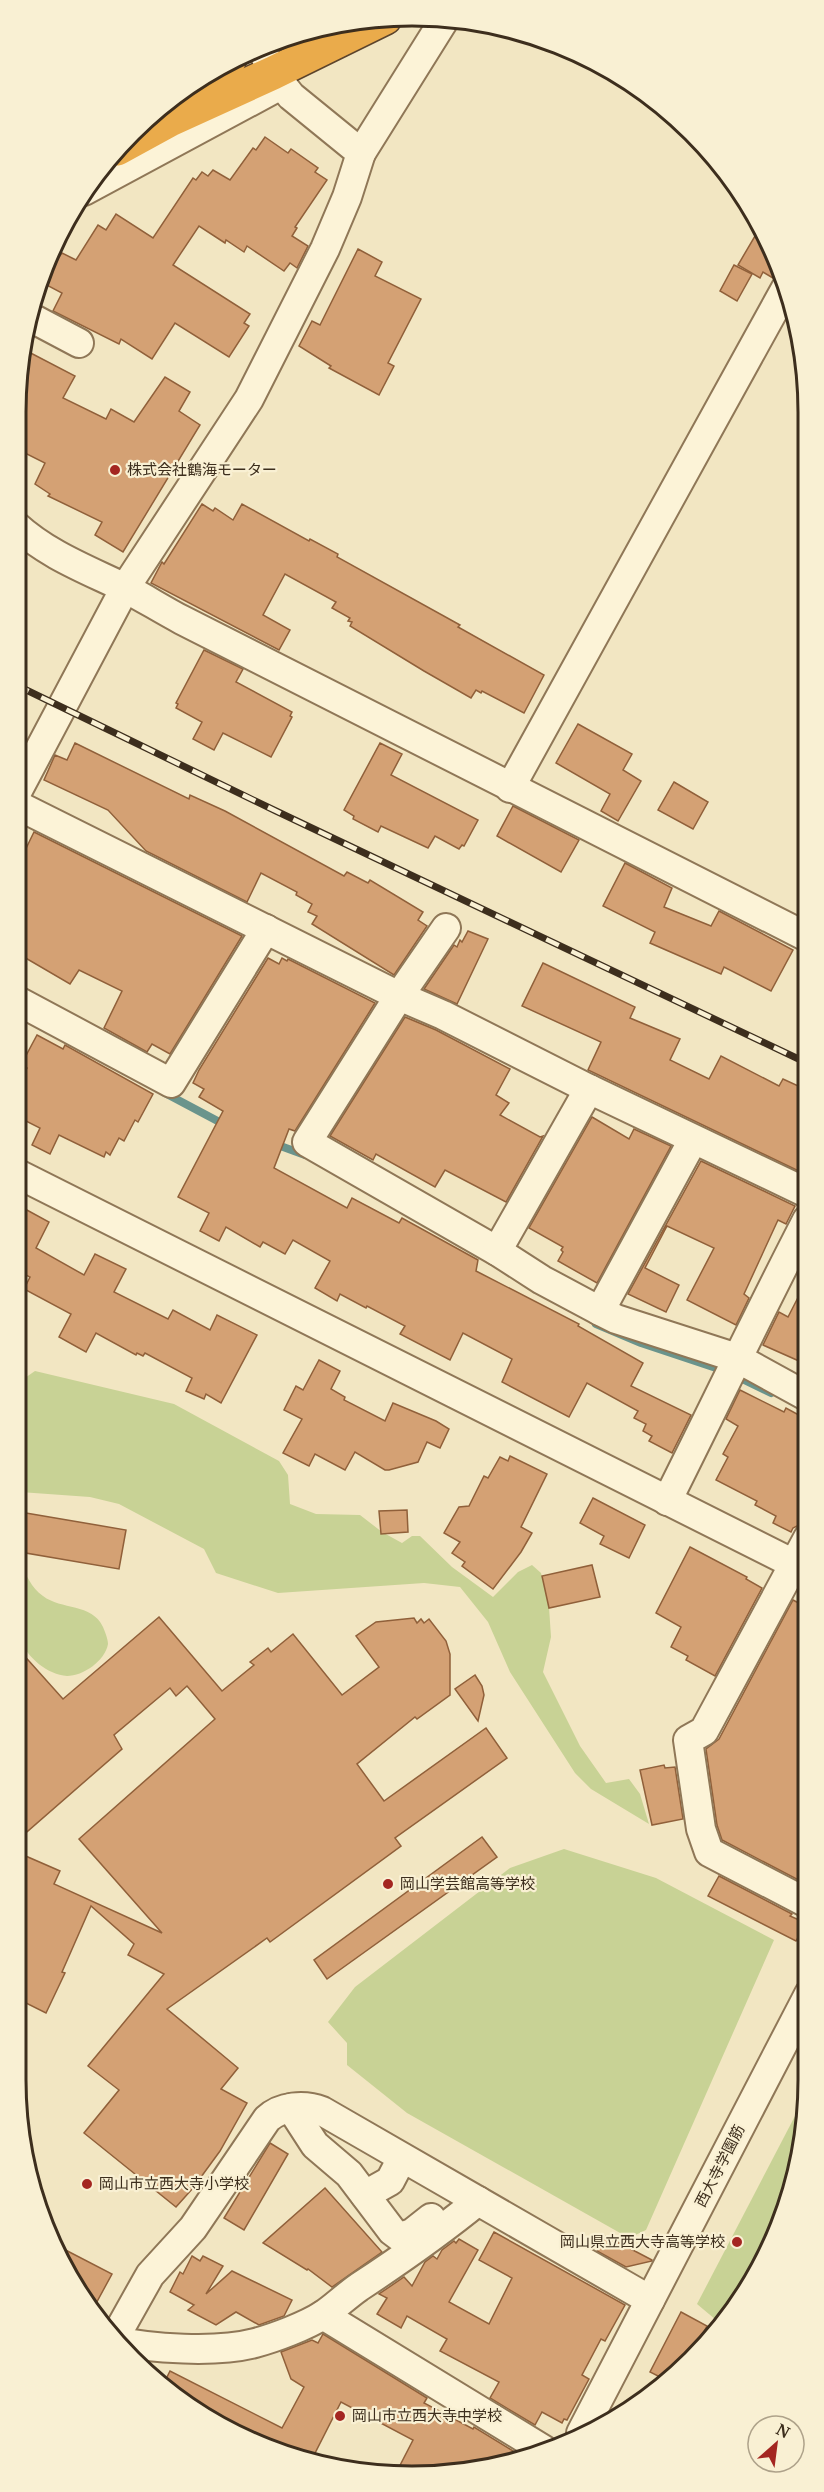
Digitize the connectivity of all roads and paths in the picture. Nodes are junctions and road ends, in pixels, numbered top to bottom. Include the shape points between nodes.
1 (440, 26) edge
2 (359, 29) edge
3 (272, 68) edge
4 (144, 134) edge
5 (361, 153) junction
6 (104, 179) edge
7 (781, 297) edge
8 (37, 321) edge
9 (79, 343) dead end
10 (26, 534) edge
11 (125, 588) junction
12 (26, 775) edge
13 (510, 788) junction
14 (26, 809) edge
15 (447, 928) dead end
16 (266, 929) junction
17 (798, 932) edge
18 (399, 996) junction
19 (26, 1005) edge
20 (589, 1089) junction
21 (693, 1140) junction
22 (26, 1178) edge
23 (798, 1189) edge
24 (798, 1238) edge
25 (497, 1251) junction
26 (600, 1311) junction
27 (733, 1368) junction
28 (798, 1393) edge
29 (667, 1501) junction
30 (798, 1566) edge
31 (798, 1572) edge
32 (798, 1898) edge
33 (798, 2016) edge
34 (291, 2108) junction
35 (402, 2158) junction
36 (365, 2195) junction
37 (471, 2197) junction
38 (650, 2300) junction
39 (323, 2315) junction
40 (118, 2331) edge
41 (130, 2344) edge
42 (585, 2426) edge
43 (537, 2446) edge

1 - 5 street
2 - 3 highway
3 - 4 highway
3 - 5 street via 307,111
3 - 6 street
5 - 11 street via 326,249 249,399
7 - 13 street
8 - 9 street
10 - 11 street via 62,559
11 - 12 street
11 - 13 street
13 - 17 street
14 - 16 street
15 - 18 street
16 - 18 street
16 - 19 street via 171,1083
18 - 20 street
18 - 25 street via 306,1142
20 - 21 street
20 - 25 street
21 - 23 street
21 - 26 street
22 - 29 street
24 - 27 street
25 - 26 street
26 - 27 street
27 - 28 street
27 - 29 street
29 - 30 street
31 - 32 street via 704,1731 688,1740 701,1829 709,1852
33 - 38 street, 西大寺学園筋
34 - 35 street via 321,2111
34 - 36 street via 315,2145 340,2165
34 - 40 street via 275,2111 267,2119 193,2228 150,2275
35 - 36 street via 390,2181
35 - 37 street
36 - 37 street via 400,2237 412,2234
37 - 38 street
37 - 39 street via 416,2249
38 - 42 street, 西大寺学園筋
39 - 41 street via 255,2343 172,2348
39 - 43 street

